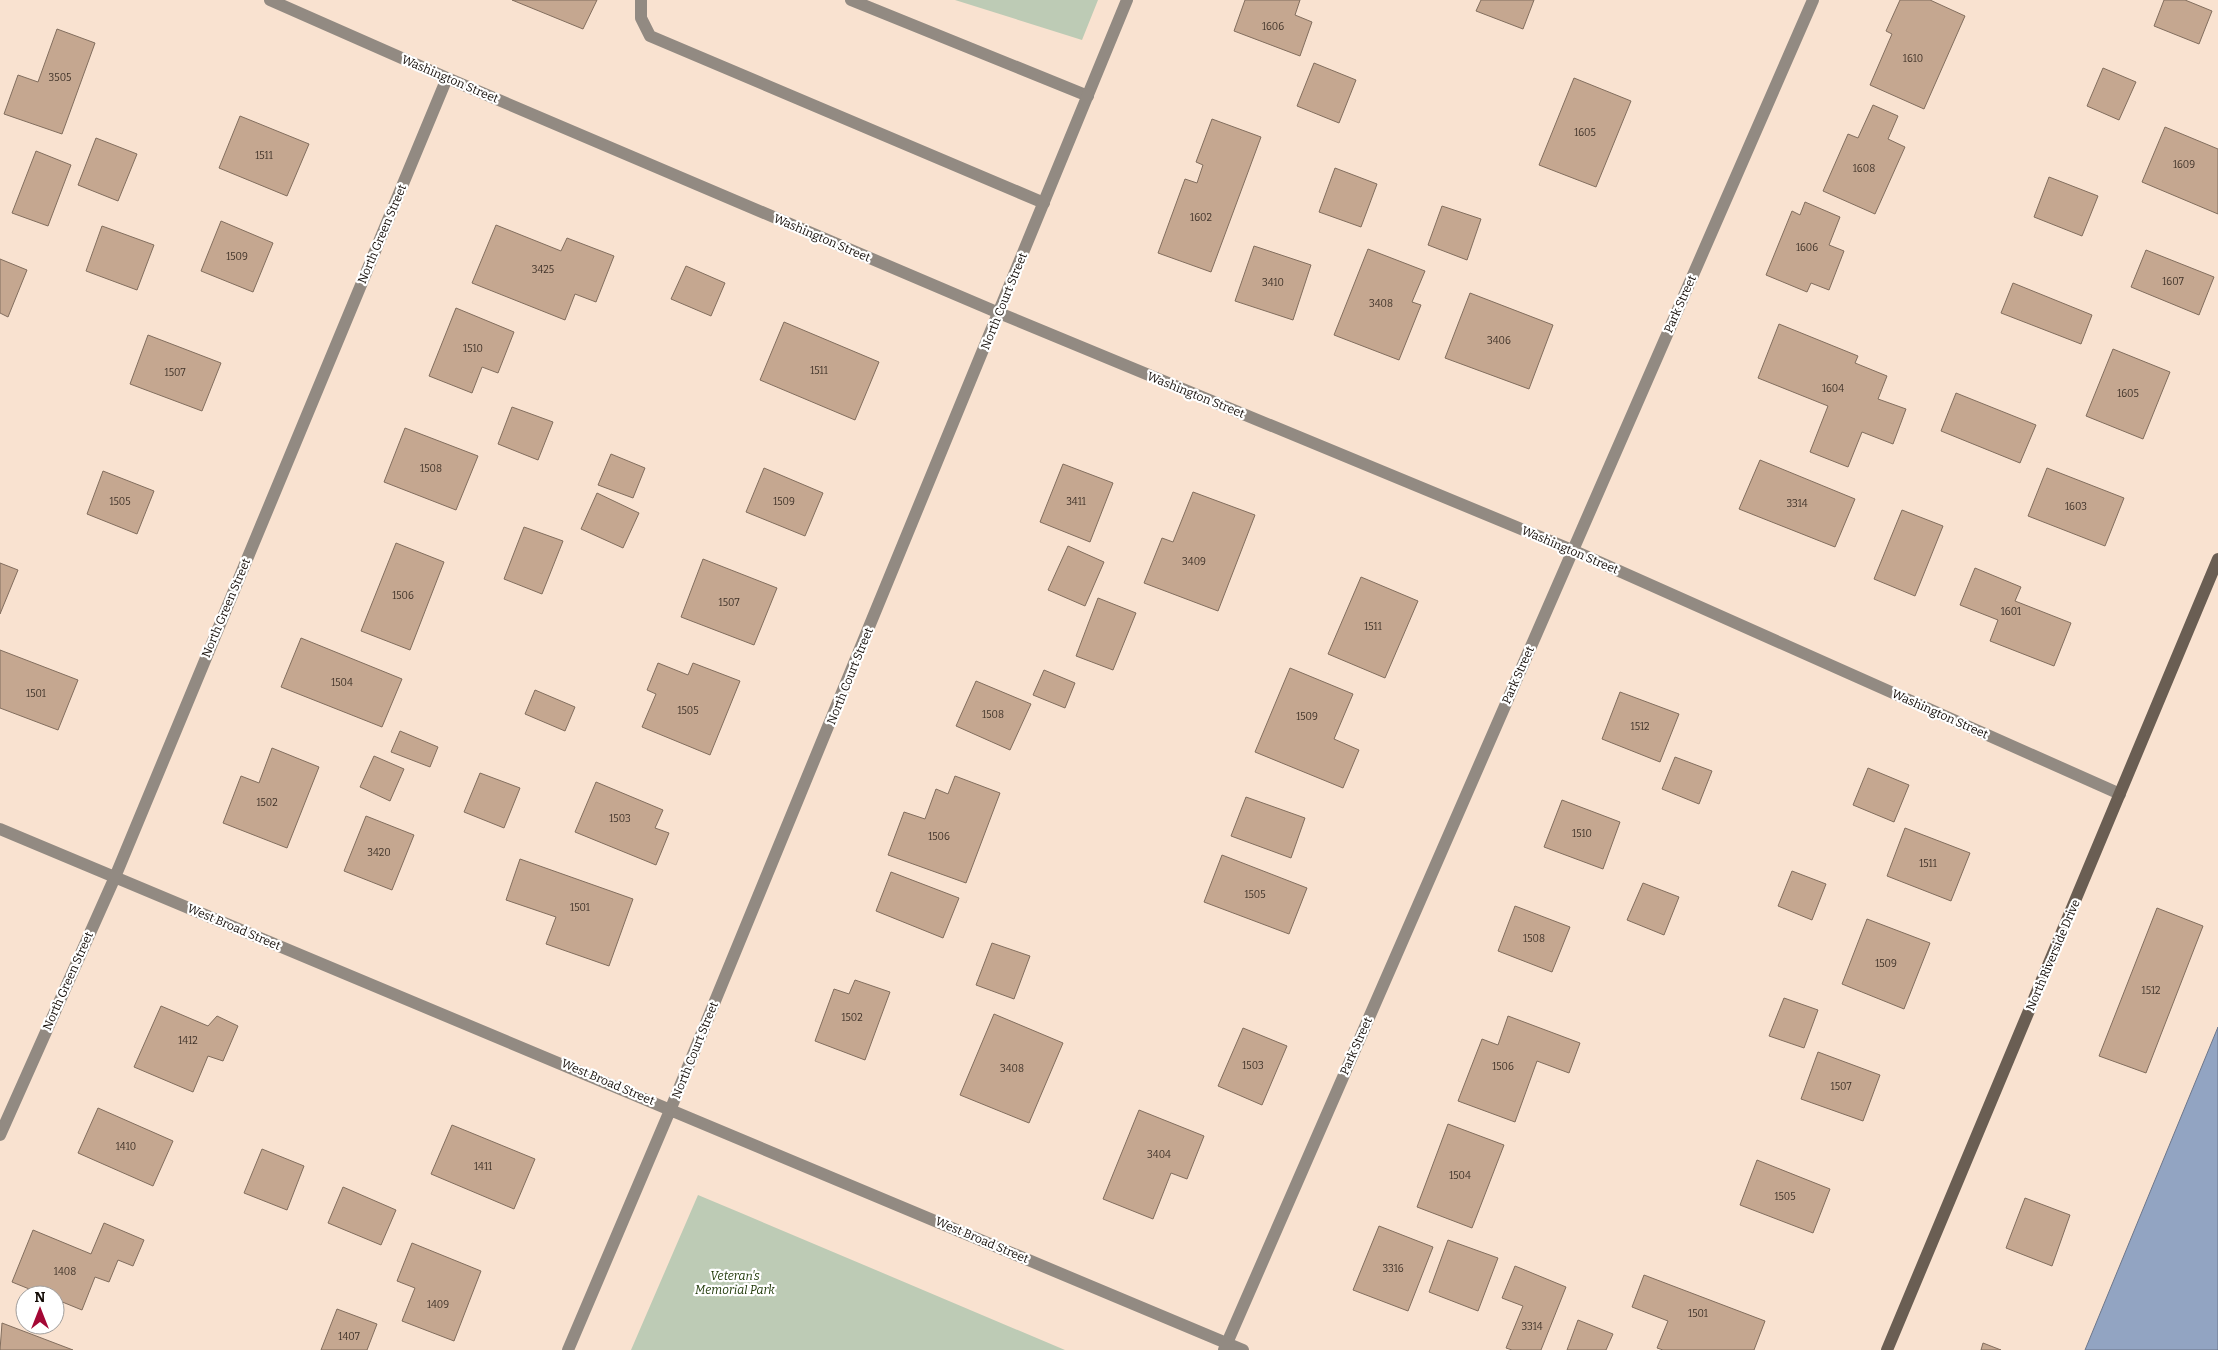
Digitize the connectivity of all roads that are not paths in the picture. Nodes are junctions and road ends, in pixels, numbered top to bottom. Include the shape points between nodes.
1 (270, 0) edge
2 (641, 0) edge
3 (851, 0) edge
4 (1127, 0) edge
5 (1813, 0) edge
6 (446, 78) junction
7 (1088, 96) junction
8 (1044, 203) junction
9 (999, 313) junction
10 (1572, 550) junction
11 (2218, 559) edge
12 (2120, 794) junction
13 (0, 828) edge
14 (115, 877) junction
15 (671, 1108) junction
16 (0, 1135) edge
17 (1225, 1347) edge
18 (568, 1350) edge
19 (1243, 1350) edge
20 (1887, 1350) edge

1 - 6 street, Washington Street
2 - 8 street via 641,18 650,36
3 - 7 street
4 - 7 street, North Court Street
5 - 10 street, Park Street
6 - 9 street, Washington Street
6 - 14 street, North Green Street
7 - 8 street, North Court Street
8 - 9 street, North Court Street
9 - 10 street, Washington Street
9 - 15 street, North Court Street
10 - 12 street, Washington Street
10 - 17 street, Park Street
11 - 12 street, North Riverside Drive
12 - 20 street, North Riverside Drive
13 - 14 street, West Broad Street
14 - 15 street, West Broad Street
14 - 16 street, North Green Street
15 - 17 street, West Broad Street
15 - 18 street, North Court Street
17 - 19 street, West Broad Street

